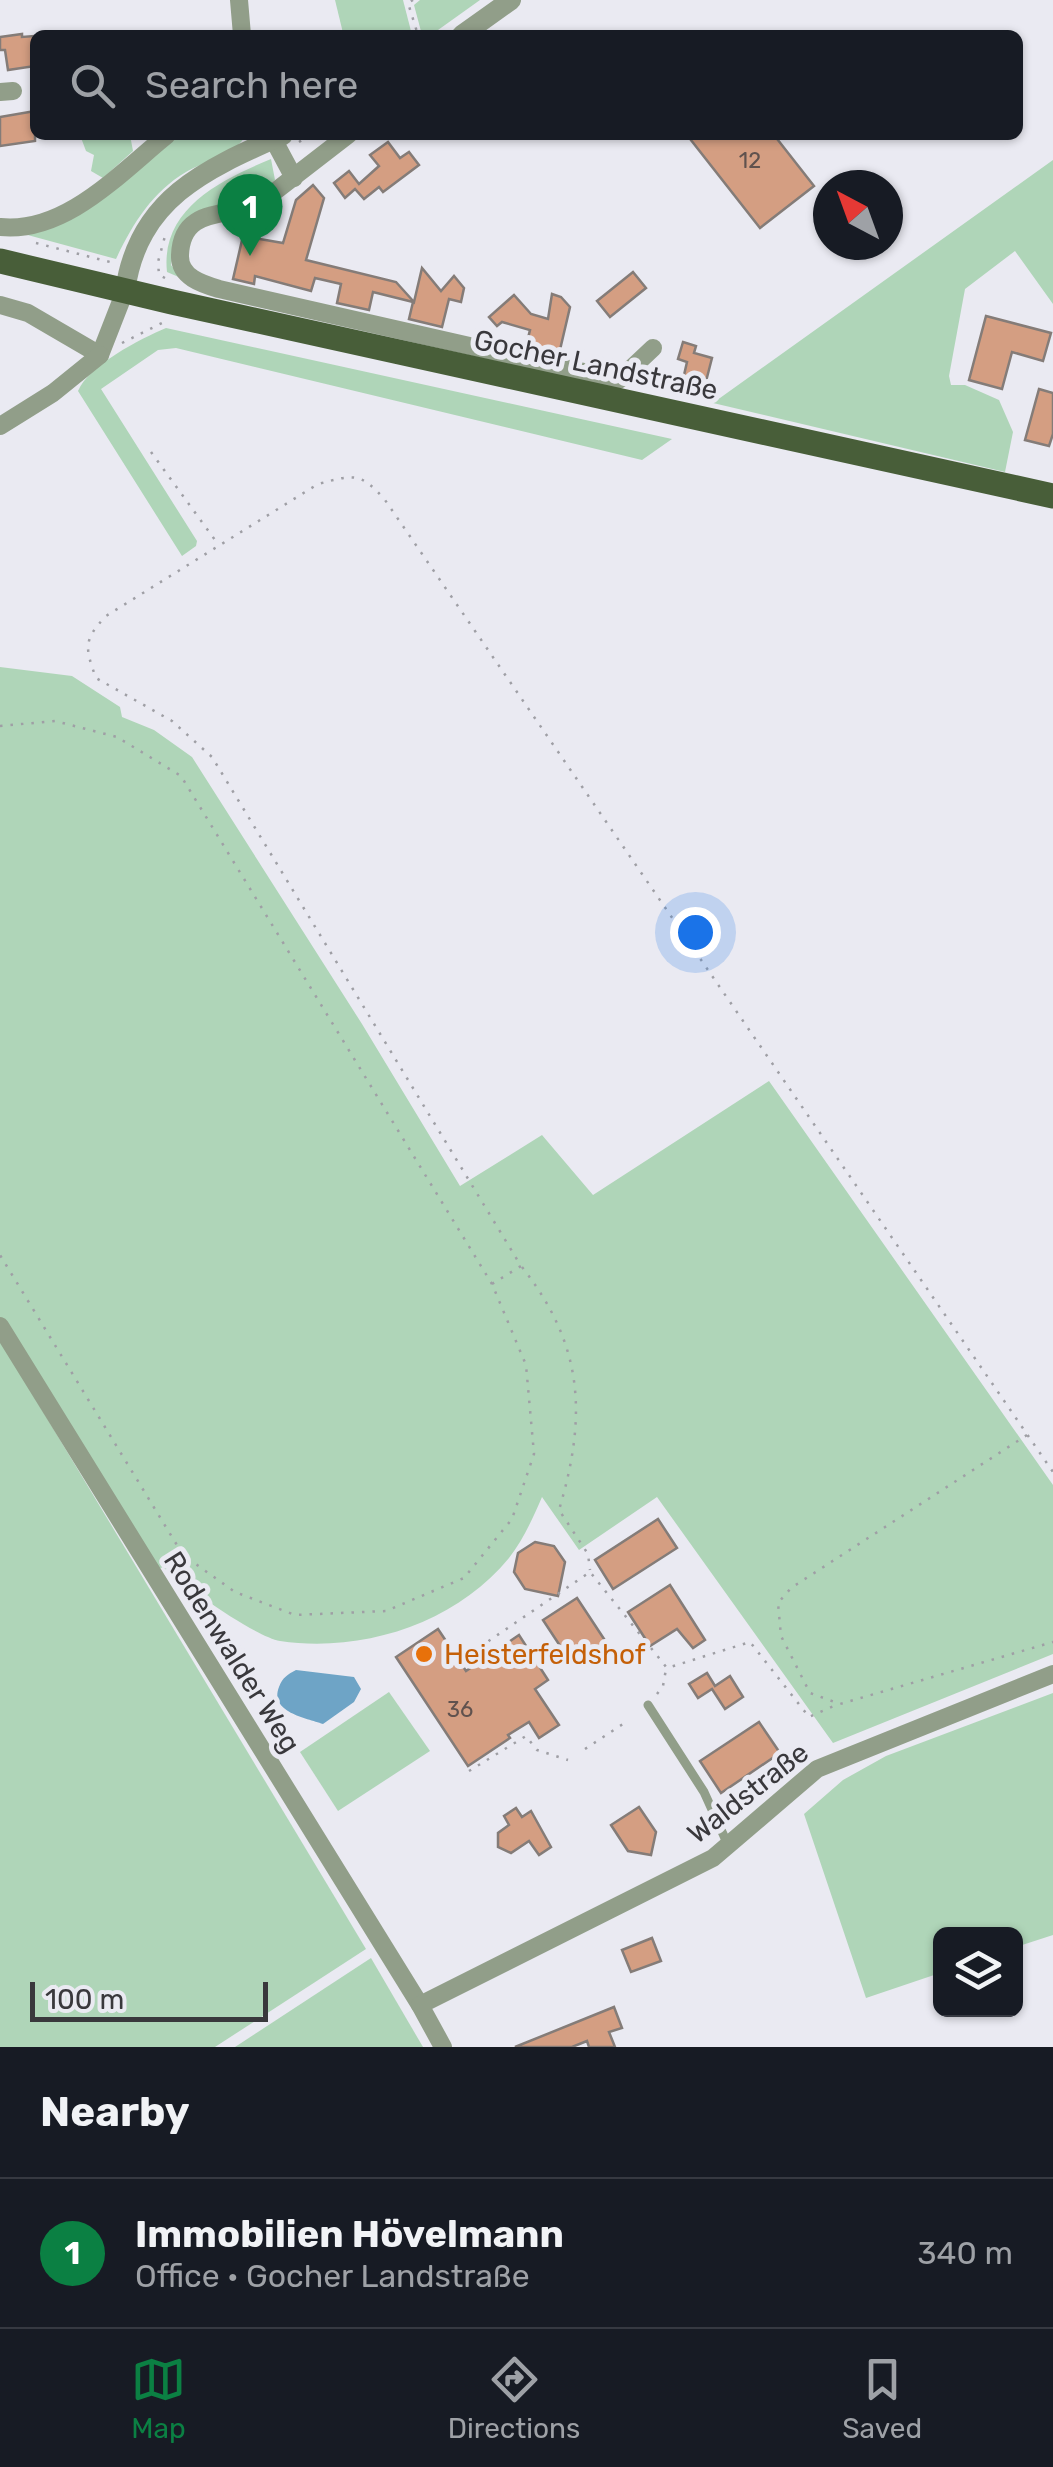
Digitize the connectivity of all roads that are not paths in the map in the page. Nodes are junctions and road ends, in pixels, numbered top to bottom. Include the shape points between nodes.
1 (240, 0) edge
2 (512, 0) edge
3 (242, 30) edge
4 (469, 30) edge
5 (160, 140) edge
6 (268, 140) edge
7 (278, 140) edge
8 (342, 140) edge
9 (294, 178) junction
10 (7, 228) edge
11 (0, 260) edge
12 (127, 281) junction
13 (0, 305) edge
14 (653, 348) dead end
15 (100, 355) junction
16 (0, 426) edge
17 (1053, 496) edge
18 (0, 1326) edge
19 (1053, 1674) edge
20 (648, 1705) road end
21 (728, 1845) junction
22 (420, 2006) junction
23 (444, 2047) edge

1 - 3 street
2 - 4 street
5 - 10 street via 73,209 34,226
6 - 12 street via 172,194 153,219
7 - 9 street
8 - 9 street, Gocher Landstraße
9 - 14 street, Gocher Landstraße via 250,209 222,210 196,222 182,240 182,270 219,290 619,380
11 - 12 main road, Gocher Landstraße
12 - 15 street
12 - 17 main road, Gocher Landstraße
13 - 15 street
15 - 16 street
18 - 22 street, Rodenwalder Weg
19 - 21 street, Waldstraße via 817,1769
20 - 21 lane via 704,1792
21 - 22 street, Waldstraße via 655,1889
22 - 23 street

